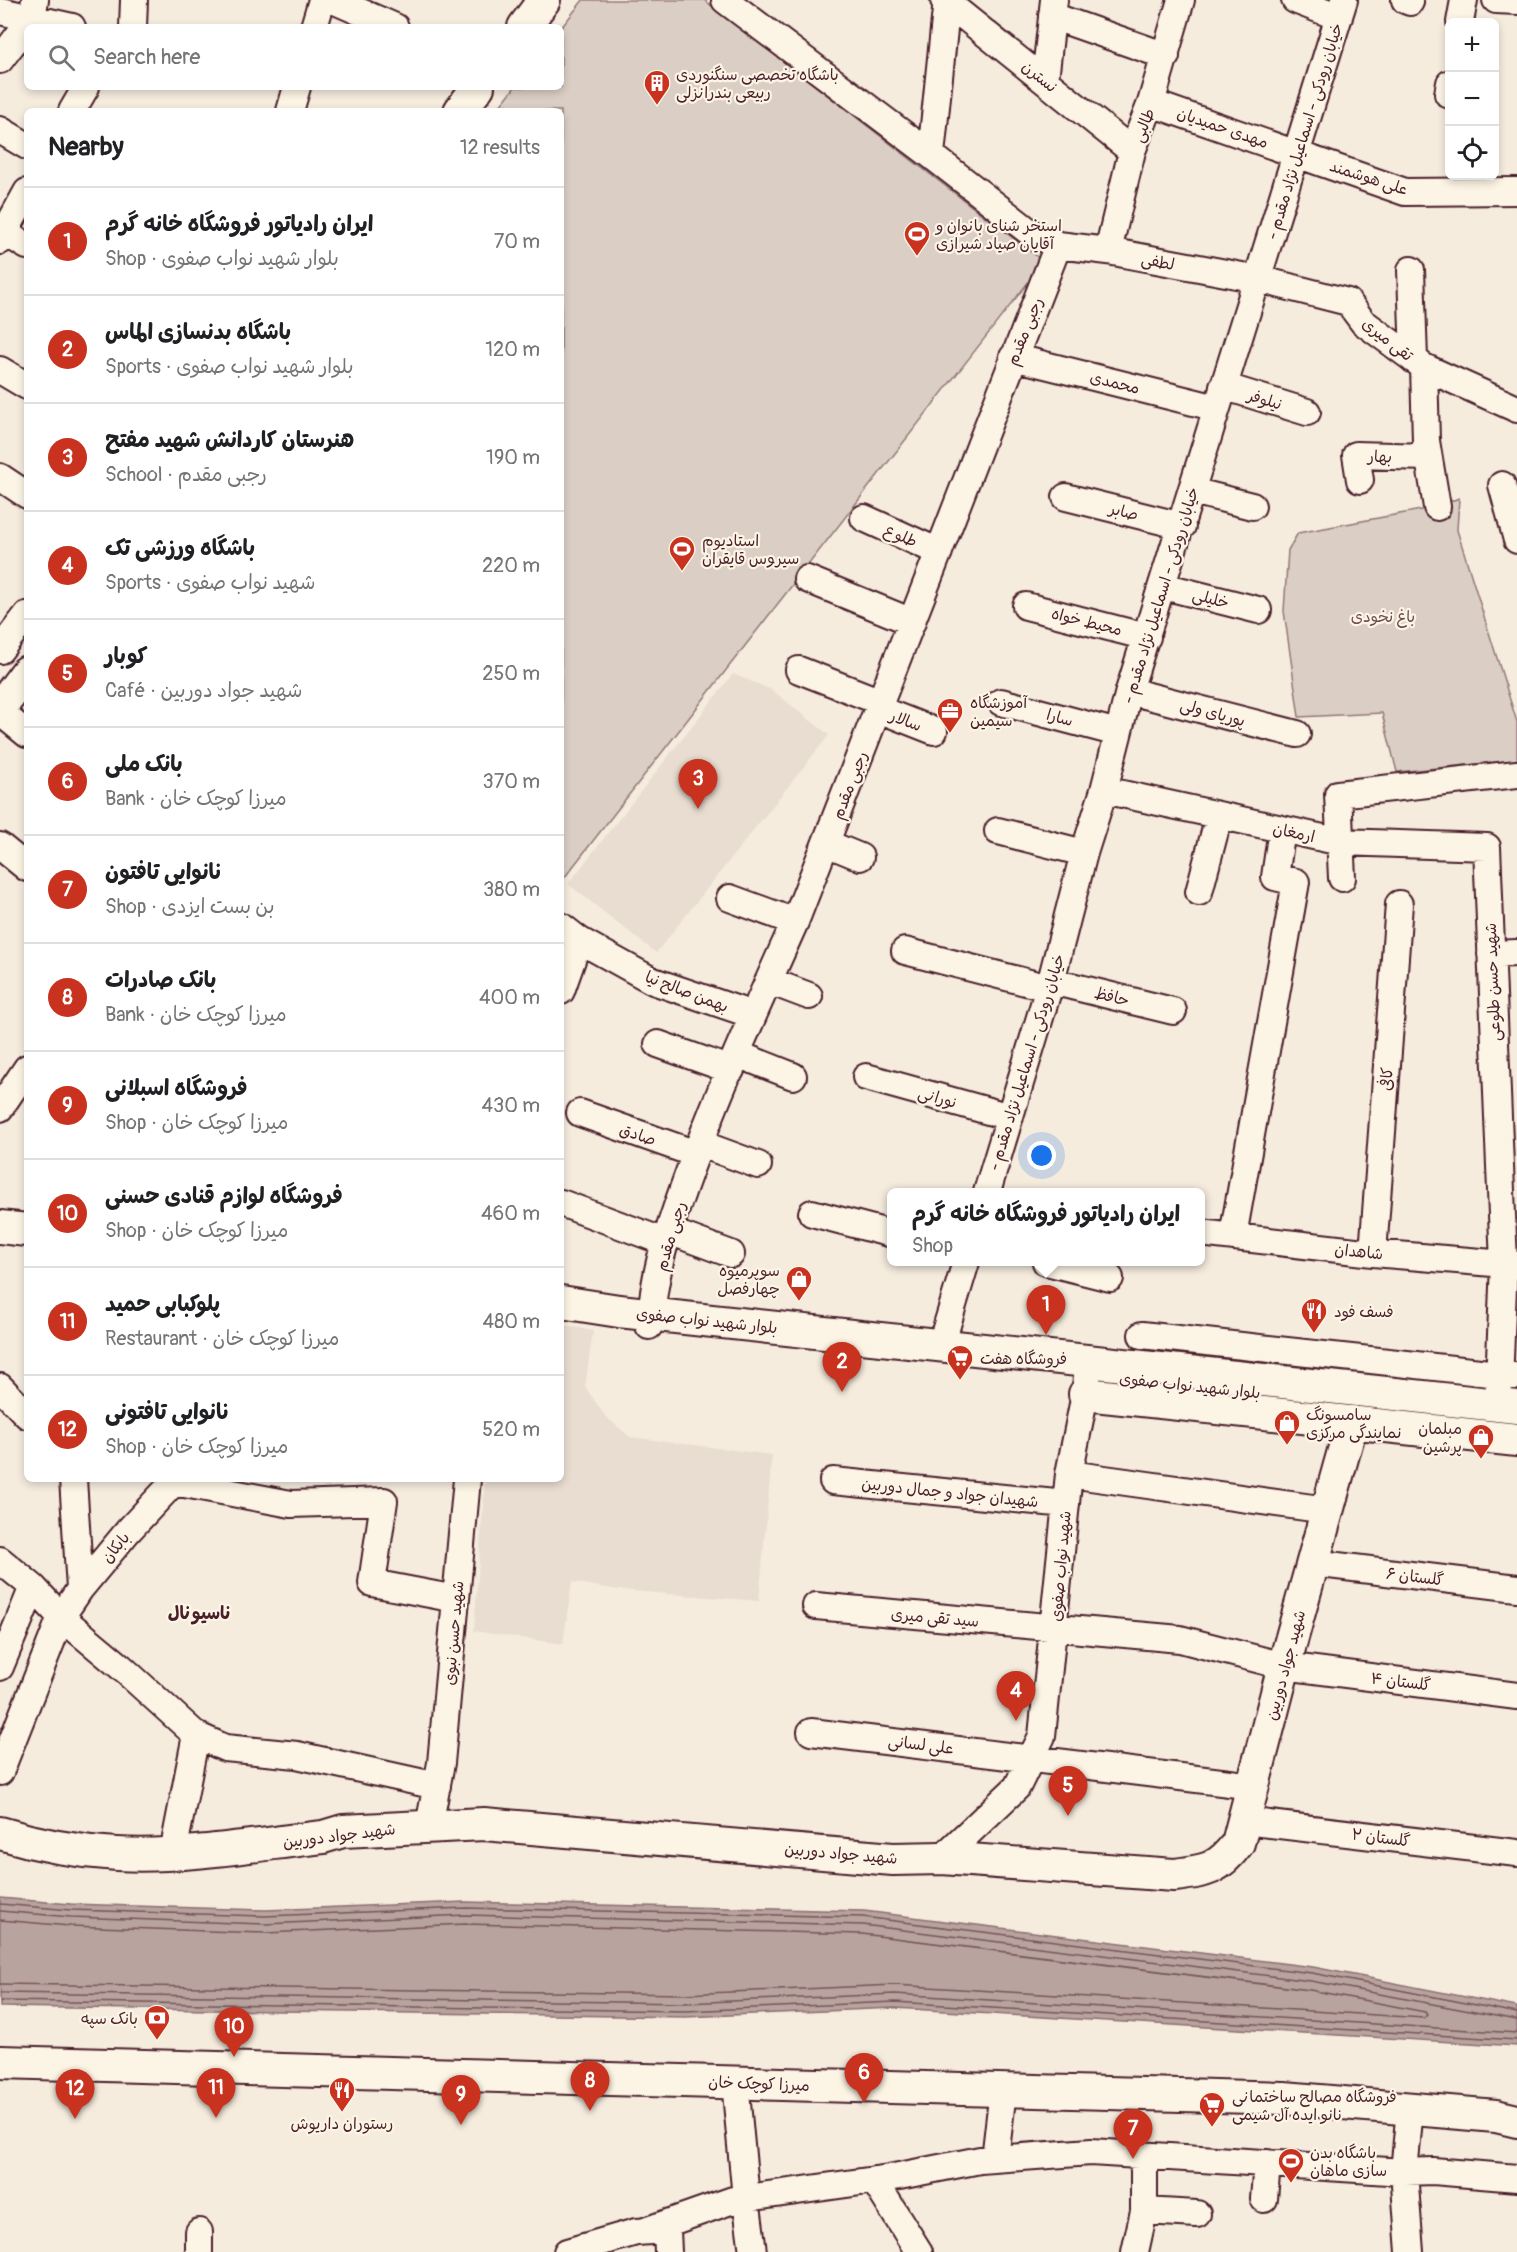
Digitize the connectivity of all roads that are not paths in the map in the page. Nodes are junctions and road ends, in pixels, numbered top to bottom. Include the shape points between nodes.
1 (135, 0) edge
2 (322, 0) edge
3 (333, 0) edge
4 (544, 0) edge
5 (725, 0) edge
6 (1181, 0) edge
7 (1295, 0) edge
8 (1464, 0) edge
9 (1496, 0) edge
10 (946, 1) edge
11 (1517, 1) edge
12 (1053, 8) edge
13 (1342, 8) edge
14 (34, 9) edge
15 (0, 10) edge
16 (1461, 18) edge
17 (66, 24) edge
18 (133, 24) edge
19 (315, 24) edge
20 (388, 24) edge
21 (526, 24) edge
22 (1166, 56) junction
23 (0, 60) edge
24 (1045, 80) junction
25 (84, 90) edge
26 (296, 90) edge
27 (476, 90) edge
28 (1151, 103) junction
29 (74, 108) edge
30 (291, 108) edge
31 (462, 108) edge
32 (0, 130) edge
33 (24, 144) edge
34 (1132, 151) junction
35 (1295, 152) junction
36 (931, 155) junction
37 (1471, 183) edge
38 (1517, 191) edge
39 (24, 197) edge
40 (2, 234) edge
41 (24, 245) edge
42 (1058, 245) junction
43 (1108, 251) junction
44 (1411, 270) dead end
45 (1258, 279) junction
46 (1013, 357) junction
47 (1419, 364) junction
48 (0, 370) edge
49 (24, 384) edge
50 (1220, 397) junction
51 (1517, 409) edge
52 (1307, 412) dead end
53 (1428, 457) junction
54 (0, 477) edge
55 (1360, 480) dead end
56 (1502, 485) dead end
57 (1192, 490) junction
58 (24, 493) edge
59 (1066, 497) dead end
60 (1252, 506) dead end
61 (1437, 507) dead end
62 (864, 518) dead end
63 (1182, 526) junction
64 (1516, 531) edge
65 (939, 552) junction
66 (807, 579) dead end
67 (1163, 586) junction
68 (1026, 606) dead end
69 (1258, 610) dead end
70 (24, 619) edge
71 (912, 622) junction
72 (1148, 637) junction
73 (0, 650) edge
74 (799, 670) dead end
75 (24, 676) edge
76 (1129, 690) junction
77 (1001, 702) dead end
78 (880, 706) junction
79 (0, 710) edge
80 (24, 731) edge
81 (934, 731) dead end
82 (1118, 733) junction
83 (1296, 734) dead end
84 (1517, 774) edge
85 (1104, 790) junction
86 (1219, 816) junction
87 (1282, 830) junction
88 (998, 831) dead end
89 (1341, 842) junction
90 (826, 843) junction
91 (0, 846) edge
92 (1487, 847) joint
93 (1084, 854) junction
94 (860, 857) dead end
95 (24, 866) edge
96 (1342, 878) dead end
97 (1199, 892) dead end
98 (730, 898) dead end
99 (1399, 904) dead end
100 (795, 922) junction
101 (570, 933) edge
102 (905, 951) dead end
103 (1517, 953) edge
104 (1491, 954) junction
105 (564, 972) edge
106 (769, 981) junction
107 (1050, 984) junction
108 (809, 996) dead end
109 (1173, 1011) dead end
110 (753, 1016) junction
111 (658, 1044) dead end
112 (734, 1062) junction
113 (1506, 1065) edge
114 (24, 1072) edge
115 (793, 1076) dead end
116 (866, 1077) dead end
117 (0, 1108) edge
118 (580, 1113) dead end
119 (1010, 1118) junction
120 (699, 1149) junction
121 (758, 1165) dead end
122 (1508, 1179) edge
123 (988, 1188) edge
124 (564, 1204) edge
125 (812, 1213) dead end
126 (0, 1227) edge
127 (24, 1230) edge
128 (887, 1233) edge
129 (1205, 1233) edge
130 (1233, 1236) junction
131 (667, 1237) junction
132 (1373, 1253) junction
133 (731, 1254) dead end
134 (1510, 1264) edge
135 (965, 1266) edge
136 (1062, 1266) edge
137 (1110, 1278) dead end
138 (564, 1302) edge
139 (650, 1320) junction
140 (1142, 1335) dead end
141 (941, 1345) junction
142 (1508, 1375) edge
143 (1087, 1376) junction
144 (0, 1386) edge
145 (1510, 1411) edge
146 (24, 1412) edge
147 (1352, 1422) junction
148 (1517, 1440) edge
149 (1069, 1474) junction
150 (833, 1481) dead end
151 (73, 1482) edge
152 (172, 1482) edge
153 (185, 1482) edge
154 (466, 1482) edge
155 (221, 1485) edge
156 (275, 1490) edge
157 (1066, 1504) junction
158 (1327, 1510) junction
159 (0, 1560) edge
160 (1313, 1563) junction
161 (33, 1587) junction
162 (1517, 1588) edge
163 (80, 1589) junction
164 (456, 1599) junction
165 (816, 1606) dead end
166 (61, 1617) junction
167 (1054, 1628) junction
168 (1284, 1666) junction
169 (0, 1667) edge
170 (1517, 1696) edge
171 (811, 1732) dead end
172 (196, 1735) junction
173 (1030, 1757) junction
174 (0, 1772) edge
175 (437, 1786) junction
176 (1254, 1786) junction
177 (1244, 1821) junction
178 (429, 1826) junction
179 (0, 1833) edge
180 (173, 1853) junction
181 (1517, 1853) edge
182 (942, 1858) junction
183 (0, 2062) edge
184 (735, 2082) junction
185 (1003, 2090) junction
186 (1410, 2108) junction
187 (1517, 2121) edge
188 (1144, 2156) junction
189 (996, 2159) junction
190 (1267, 2163) junction
191 (1404, 2172) junction
192 (1517, 2178) edge
193 (874, 2180) junction
194 (746, 2198) junction
195 (1264, 2199) dead end
196 (1144, 2211) junction
197 (1197, 2214) dead end
198 (660, 2238) edge
199 (567, 2252) edge
200 (753, 2252) edge
201 (920, 2252) edge
202 (1135, 2252) edge
203 (1410, 2252) edge

1 - 18 street
2 - 19 street
3 - 20 street
4 - 21 main road
5 - 36 street, لطفی
6 - 22 street, طالبی
7 - 13 street
8 - 16 street
9 - 11 street
10 - 24 street, نسترن
10 - 36 street, نسترن
12 - 22 street
12 - 24 street
13 - 35 street, - خیابان رودکی - اسماعیل نژاد مقدم
14 - 15 street
14 - 17 street
14 - 23 street
22 - 28 street, طالبی
24 - 34 street, نسترن
25 - 29 street
26 - 30 street
27 - 31 main road
28 - 34 street, طالبی
28 - 35 street, مهدی حمیدیان
32 - 33 street
34 - 43 street, طالبی
35 - 37 street, علی هوشمند via 1405,192
35 - 45 street, - خیابان رودکی - اسماعیل نژاد مقدم
36 - 42 street, لطفی via 1031,233
37 - 38 street, علی هوشمند
39 - 40 street
40 - 41 street
42 - 43 street, لطفی
42 - 46 street, رجبی مقدم
43 - 45 street, لطفی
44 - 47 street
45 - 47 street, تقی میری via 1347,302 1363,322
45 - 50 street, - خیابان رودکی - اسماعیل نژاد مقدم
46 - 50 street, محمدی
46 - 65 street, رجبی مقدم
47 - 51 street, تقی میری
47 - 53 street
48 - 49 street
50 - 52 street, نیلوفر
50 - 57 street, - خیابان رودکی - اسماعیل نژاد مقدم
53 - 55 street, بهار via 1356,455
53 - 61 street
54 - 58 street
56 - 64 street
57 - 60 street
57 - 63 street, - خیابان رودکی - اسماعیل نژاد مقدم
59 - 63 street, صابر
62 - 65 street, طلوع
63 - 67 street, - خیابان رودکی - اسماعیل نژاد مقدم
65 - 71 street, رجبی مقدم
66 - 71 street
67 - 69 street, خلیلی
67 - 72 street, - خیابان رودکی - اسماعیل نژاد مقدم
68 - 72 street, محیط خواه
70 - 73 street
71 - 78 street, رجبی مقدم
72 - 76 street, - خیابان رودکی - اسماعیل نژاد مقدم
74 - 78 street, سالار
75 - 79 main road
76 - 82 street, - خیابان رودکی - اسماعیل نژاد مقدم
76 - 83 street, پوریای ولی
77 - 82 street, سارا
78 - 81 street, سالار
78 - 90 street, رجبی مقدم
79 - 80 street
82 - 85 street, - خیابان رودکی - اسماعیل نژاد مقدم
84 - 89 street via 1338,794
85 - 86 street, ارمغان
85 - 93 street, - خیابان رودکی - اسماعیل نژاد مقدم
86 - 87 street, ارمغان
86 - 97 street
87 - 89 street, ارمغان
87 - 130 street via 1275,877 1296,882
88 - 93 street
89 - 92 street, ارمغان
89 - 96 street
90 - 94 street
90 - 100 street, رجبی مقدم
91 - 95 street
92 - 104 street, شهید حسن طلوعی
93 - 107 street, - خیابان رودکی - اسماعیل نژاد مقدم
98 - 100 street
99 - 132 street, کافی
100 - 106 street, رجبی مقدم
101 - 105 street
101 - 110 street, بهمن صالح نیا via 652,981
102 - 107 street, حافظ
103 - 104 street
104 - 113 street, شهید حسن طلوعی
106 - 108 street
106 - 110 street, رجبی مقدم
107 - 109 street, حافظ
107 - 119 street, - خیابان رودکی - اسماعیل نژاد مقدم
110 - 112 street, رجبی مقدم
111 - 112 street
112 - 115 street
112 - 120 street, رجبی مقدم
113 - 122 street, شهید حسن طلوعی
114 - 117 street
116 - 119 street, نورانی
118 - 120 street, صادق
119 - 123 street, - خیابان رودکی - اسماعیل نژاد مقدم
120 - 121 street, صادق
120 - 131 street, رجبی مقدم
122 - 134 street, شهید حسن طلوعی
124 - 131 street
125 - 128 street
126 - 127 main road
129 - 130 street, شاهدان
130 - 132 street, شاهدان
131 - 133 street
131 - 139 street, رجبی مقدم
132 - 134 street, شاهدان
134 - 142 street, شهید حسن طلوعی
135 - 141 street
136 - 137 street
138 - 139 main road, بلوار شهید نواب صفوی
139 - 141 main road, بلوار شهید نواب صفوی
139 - 143 main road, بلوار شهید نواب صفوی
140 - 142 street
141 - 143 main road, بلوار شهید نواب صفوی
142 - 145 street, شهید حسن طلوعی
143 - 145 main road, بلوار شهید نواب صفوی
143 - 147 main road
143 - 149 street, شهید نواب صفوی
144 - 146 street
147 - 148 main road
147 - 158 main road, شهید جواد دوربین
149 - 157 street, شهید نواب صفوی
149 - 158 street
150 - 157 street, شهیدان جواد و جمال دوربین
151 - 163 street
152 - 163 street, بابکان
153 - 155 street
154 - 164 street, شهید حسن نبوی
155 - 156 street
156 - 164 street via 291,1504 384,1501 372,1583
157 - 167 street, شهید نواب صفوی
158 - 160 main road, شهید جواد دوربین
159 - 161 street
160 - 162 street, گلستان ۶
160 - 168 main road, شهید جواد دوربین
161 - 166 street
161 - 169 street
163 - 166 street, بابکان
164 - 175 street, شهید حسن نبوی
165 - 167 street, سید تقی میری
166 - 172 street
166 - 174 street, بابکان
167 - 168 street, سید تقی میری via 1180,1639
167 - 173 street, شهید نواب صفوی via 1042,1736
168 - 170 street, گلستان ۴
168 - 176 main road, شهید جواد دوربین
171 - 173 street, علی لسانی
172 - 175 street via 225,1748 297,1755
172 - 180 street
173 - 176 street, علی لسانی
173 - 182 street, شهید نواب صفوی via 1017,1787
175 - 178 street, شهید حسن نبوی
176 - 177 main road, شهید جواد دوربین
177 - 181 street, گلستان ۲
177 - 182 main road, شهید جواد دوربین via 1238,1844 1227,1858 1205,1871 1174,1875
178 - 180 main road, شهید جواد دوربین via 343,1831 323,1837
178 - 182 main road, شهید جواد دوربین via 484,1824 893,1859
179 - 180 main road, شهید جواد دوربین via 118,1854
183 - 184 main road, میرزا کوچک خان
184 - 185 main road, میرزا کوچک خان
184 - 194 street
185 - 186 main road, میرزا کوچک خان via 1284,2098
185 - 189 street
186 - 187 main road, میرزا کوچک خان
186 - 191 street
188 - 189 street via 1091,2152
188 - 190 street
188 - 196 street
189 - 193 street
190 - 191 street
190 - 195 street
191 - 192 street
191 - 203 street
193 - 194 street
193 - 201 street
194 - 198 street via 733,2200
194 - 200 street
196 - 197 street
196 - 202 street
198 - 199 street via 636,2232

